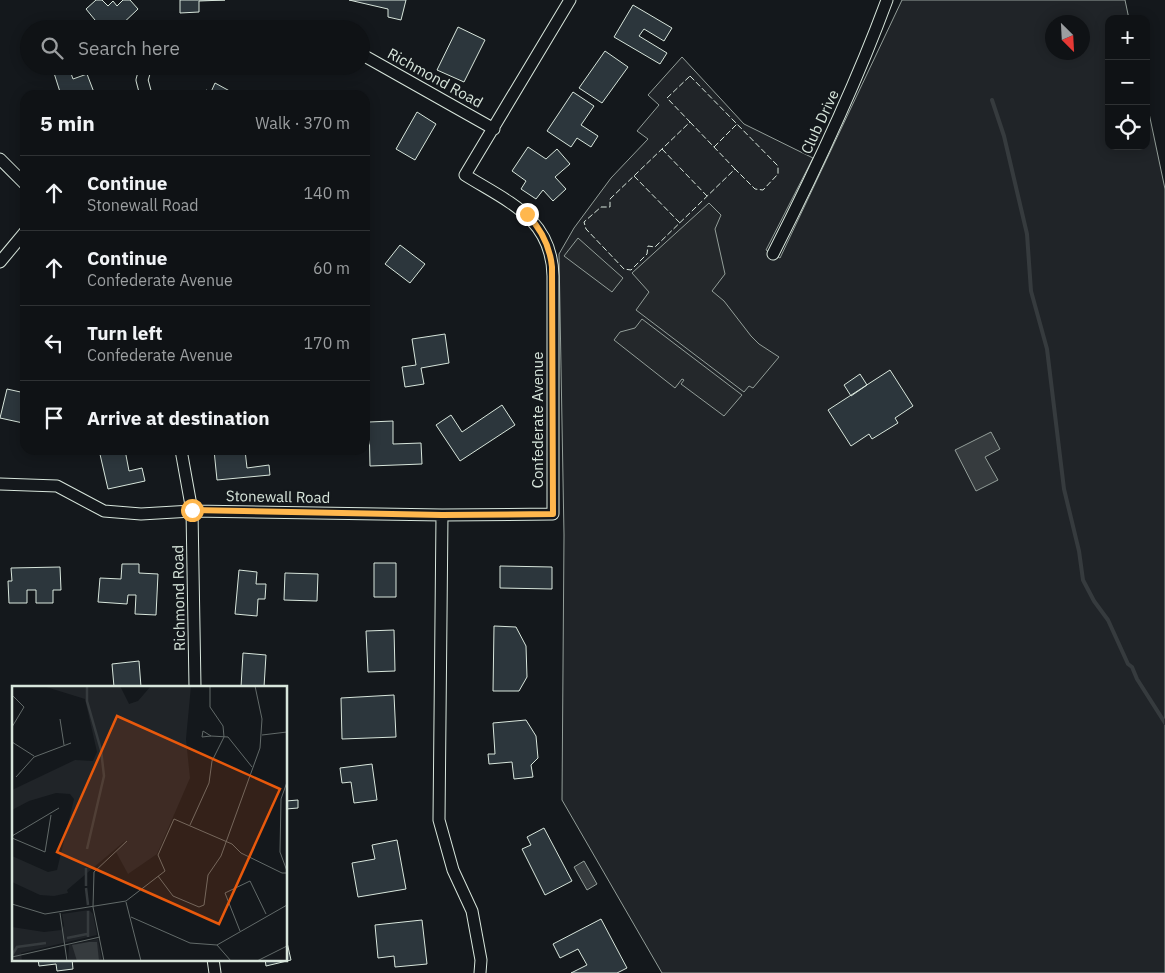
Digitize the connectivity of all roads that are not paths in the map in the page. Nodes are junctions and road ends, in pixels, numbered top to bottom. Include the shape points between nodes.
1 (570, 0) edge
2 (886, 0) edge
3 (370, 59) edge
4 (143, 75) edge
5 (145, 90) edge
6 (494, 129) junction
7 (0, 159) edge
8 (20, 179) edge
9 (20, 238) edge
10 (773, 254) dead end
11 (0, 262) edge
12 (182, 455) edge
13 (0, 484) edge
14 (192, 510) junction
15 (442, 515) junction
16 (196, 686) edge
17 (213, 960) edge
18 (215, 973) edge
19 (480, 973) edge

1 - 6 street, Confederate Avenue
2 - 10 street, Club Drive via 844,106
3 - 6 street, Richmond Road
4 - 5 street
6 - 15 street, Confederate Avenue via 465,175 527,214 543,235 551,258 553,514
7 - 8 street
9 - 11 street
12 - 14 street, Richmond Road
13 - 14 street, Stonewall Road via 58,486 104,511 140,514
14 - 15 street, Stonewall Road
14 - 16 street, Richmond Road
15 - 19 street via 439,820 453,870 472,911 481,960
17 - 18 street

